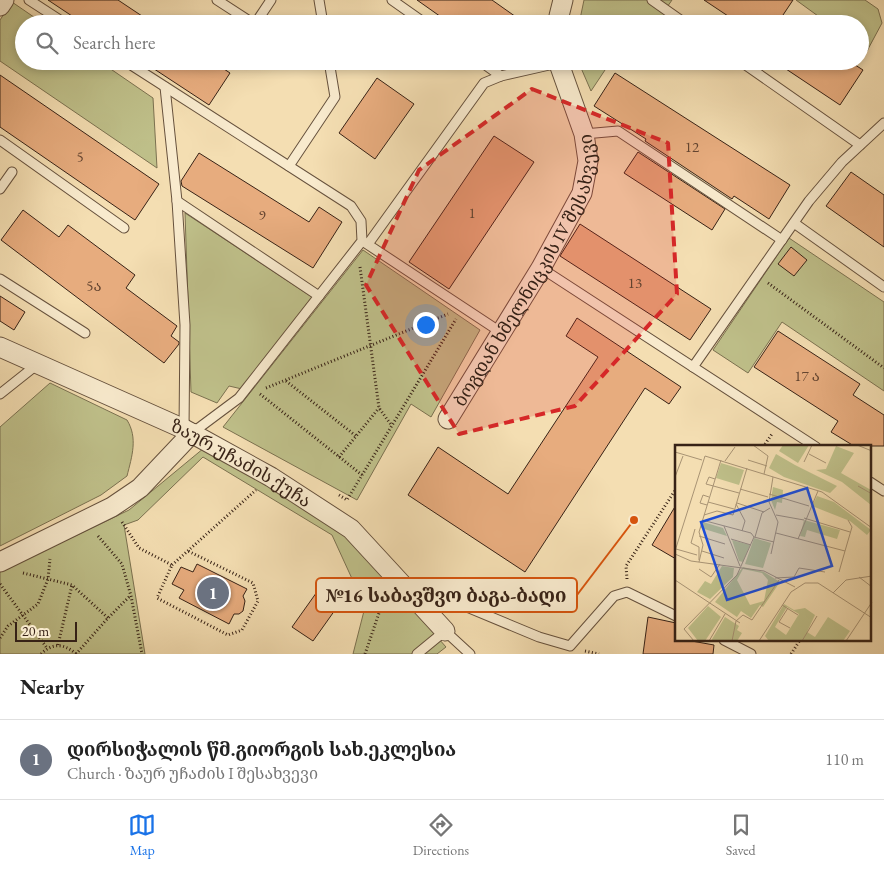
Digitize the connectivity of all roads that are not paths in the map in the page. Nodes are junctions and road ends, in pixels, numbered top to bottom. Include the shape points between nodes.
1 (4, 0) edge
2 (29, 0) edge
3 (217, 0) edge
4 (271, 0) edge
5 (319, 0) edge
6 (392, 0) edge
7 (564, 0) edge
8 (652, 0) edge
9 (0, 6) edge
10 (52, 15) edge
11 (241, 15) edge
12 (261, 15) edge
13 (322, 15) edge
14 (413, 15) edge
15 (559, 15) edge
16 (673, 15) edge
17 (139, 70) edge
18 (330, 70) edge
19 (493, 70) edge
20 (525, 70) edge
21 (561, 70) edge
22 (753, 70) edge
23 (501, 76) junction
24 (165, 87) junction
25 (884, 123) edge
26 (584, 134) junction
27 (0, 140) edge
28 (860, 145) junction
29 (289, 166) junction
30 (12, 172) dead end
31 (0, 189) edge
32 (177, 201) junction
33 (794, 223) junction
34 (124, 228) dead end
35 (782, 240) junction
36 (363, 244) junction
37 (541, 268) junction
38 (0, 279) edge
39 (884, 287) edge
40 (319, 296) junction
41 (85, 333) dead end
42 (502, 333) junction
43 (0, 347) edge
44 (39, 363) junction
45 (693, 366) junction
46 (0, 394) edge
47 (448, 419) dead end
48 (188, 431) junction
49 (814, 445) edge
50 (872, 483) edge
51 (884, 491) edge
52 (0, 562) edge
53 (421, 605) junction
54 (675, 616) edge
55 (445, 631) junction
56 (728, 642) edge
57 (417, 654) edge
58 (470, 654) edge
59 (751, 654) edge

1 - 9 street
2 - 10 lane
3 - 11 lane
4 - 12 lane
5 - 13 lane
6 - 14 lane
7 - 15 street
8 - 16 lane
17 - 24 lane
18 - 29 lane via 335,97
19 - 23 lane
20 - 23 lane
21 - 26 street, ბოგდან ხმელნიცკის IV შესახვევი
22 - 28 lane
23 - 36 lane via 484,83
24 - 29 lane
24 - 32 lane
25 - 28 lane
26 - 35 lane via 618,131
26 - 37 street, ბოგდან ხმელნიცკის IV შესახვევი via 588,161 582,193
27 - 34 lane
28 - 33 lane via 809,201
29 - 36 lane via 351,206 361,221
30 - 31 lane
32 - 40 lane
32 - 48 lane
33 - 35 lane
33 - 39 lane
35 - 45 lane
36 - 40 lane
36 - 42 lane
37 - 42 street, ბოგდან ხმელნიცკის IV შესახვევი
37 - 45 lane
38 - 41 lane
40 - 48 lane via 239,398
42 - 47 street, ბოგდან ხმელნიცკის IV შესახვევი
43 - 44 street, ზაურ უჩაძის ქუჩა
44 - 46 lane
44 - 48 street, ზაურ უჩაძის ქუჩა
45 - 49 lane
48 - 52 street via 140,488 112,507
48 - 53 street, ზაურ უჩაძის ქუჩა via 271,477 351,529
50 - 51 lane
53 - 54 lane via 438,598 450,600 540,638 570,646 614,596 627,592
53 - 55 street, ზაურ უჩაძის ქუჩა
55 - 57 lane
55 - 58 lane
56 - 59 lane

